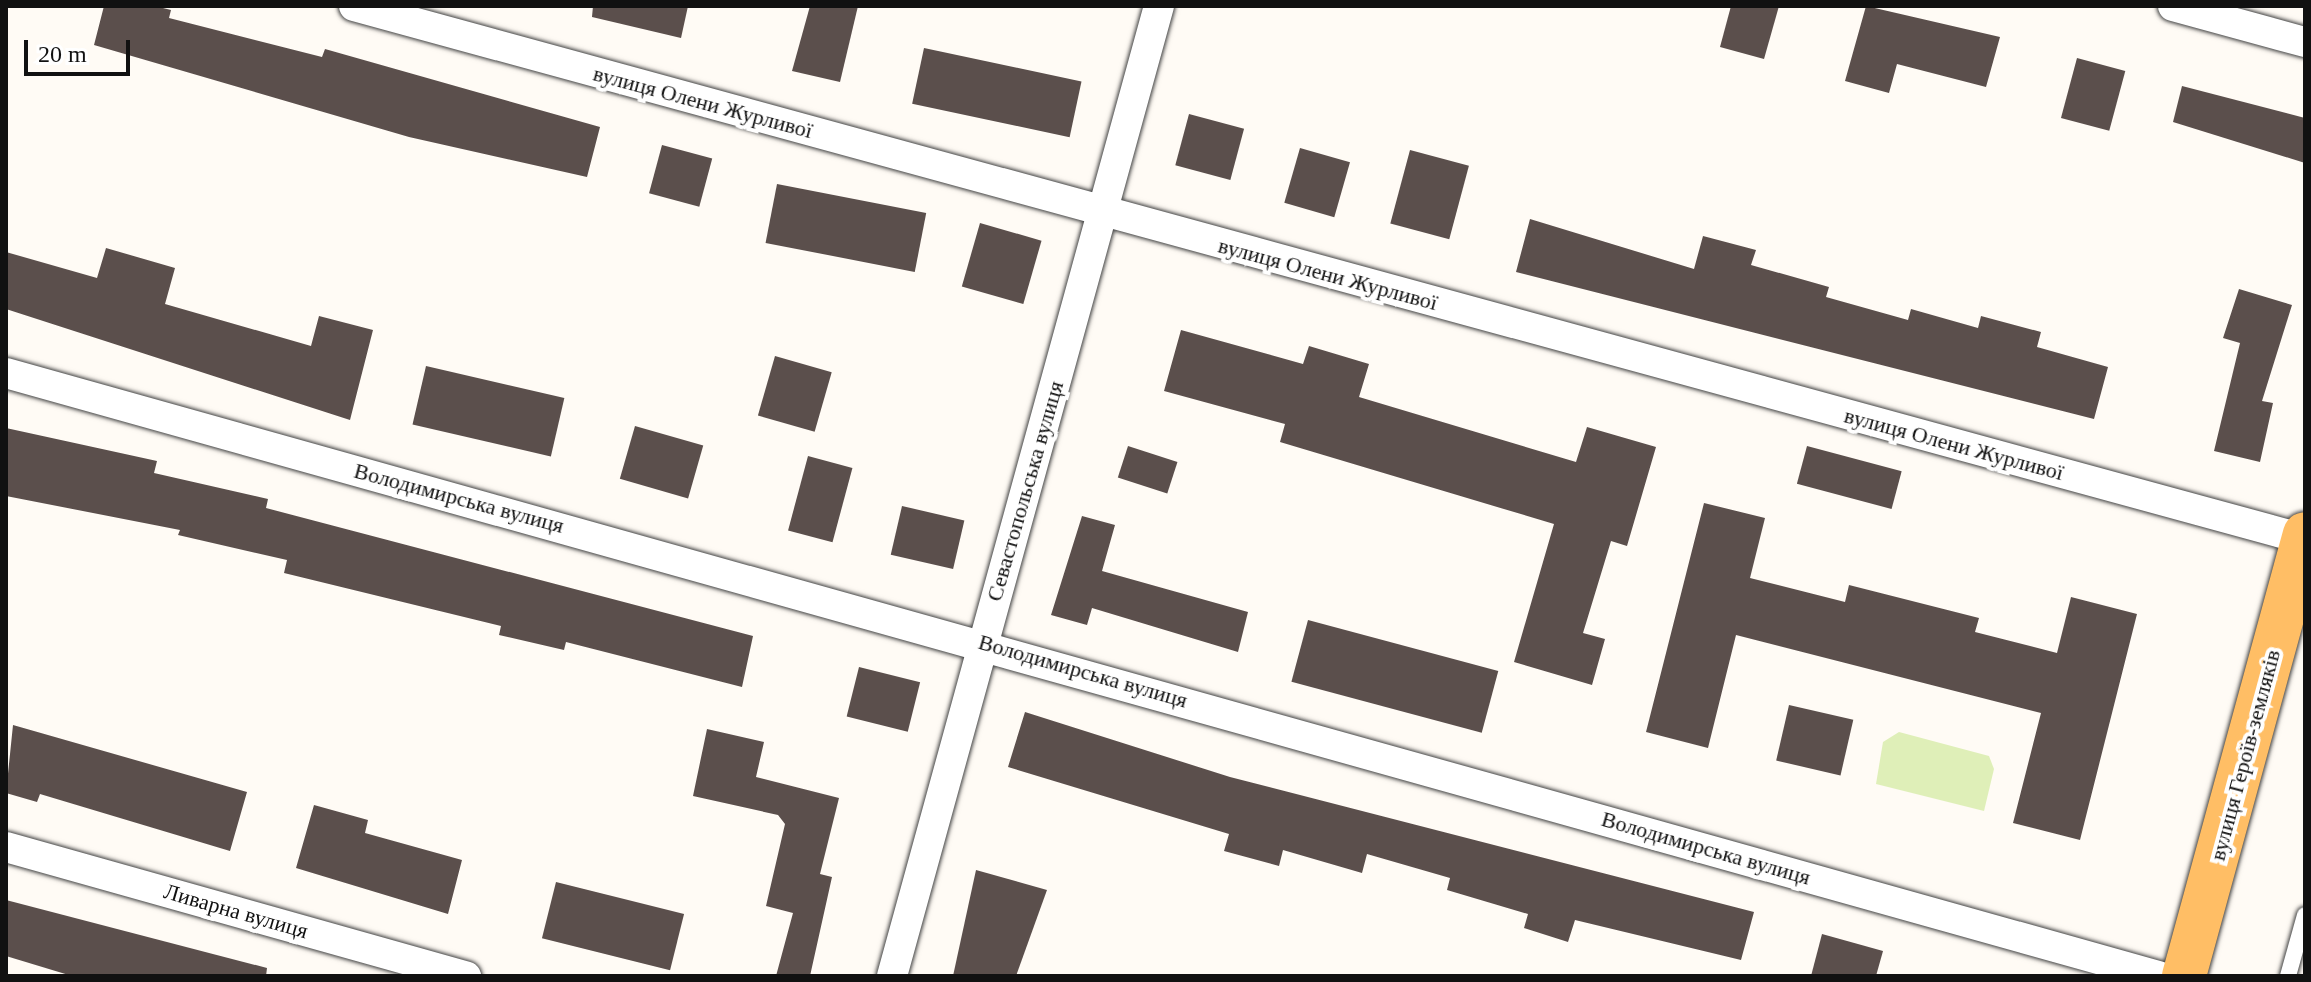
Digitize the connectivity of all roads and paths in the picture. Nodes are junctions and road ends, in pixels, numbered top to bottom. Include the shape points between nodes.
1 (354, 6) edge
2 (1159, 6) edge
3 (2173, 6) edge
4 (2305, 42) edge
5 (1106, 213) junction
6 (6, 373) edge
7 (2304, 536) edge
8 (2297, 594) edge
9 (982, 642) junction
10 (6, 847) edge
11 (2305, 915) edge
12 (466, 976) edge
13 (892, 976) edge
14 (2158, 976) edge
15 (2184, 976) edge
16 (2288, 976) edge

1 - 5 street, вулиця Олени Журливої
2 - 5 street, Севастопольська вулиця
3 - 4 street
5 - 7 street, вулиця Олени Журливої
5 - 9 street, Севастопольська вулиця
6 - 9 street, Володимирська вулиця
7 - 8 main road, вулиця Героїв-земляків
8 - 15 main road, вулиця Героїв-земляків
9 - 13 street, Севастопольська вулиця
9 - 14 street, Володимирська вулиця
10 - 12 street, Ливарна вулиця
11 - 16 lane

